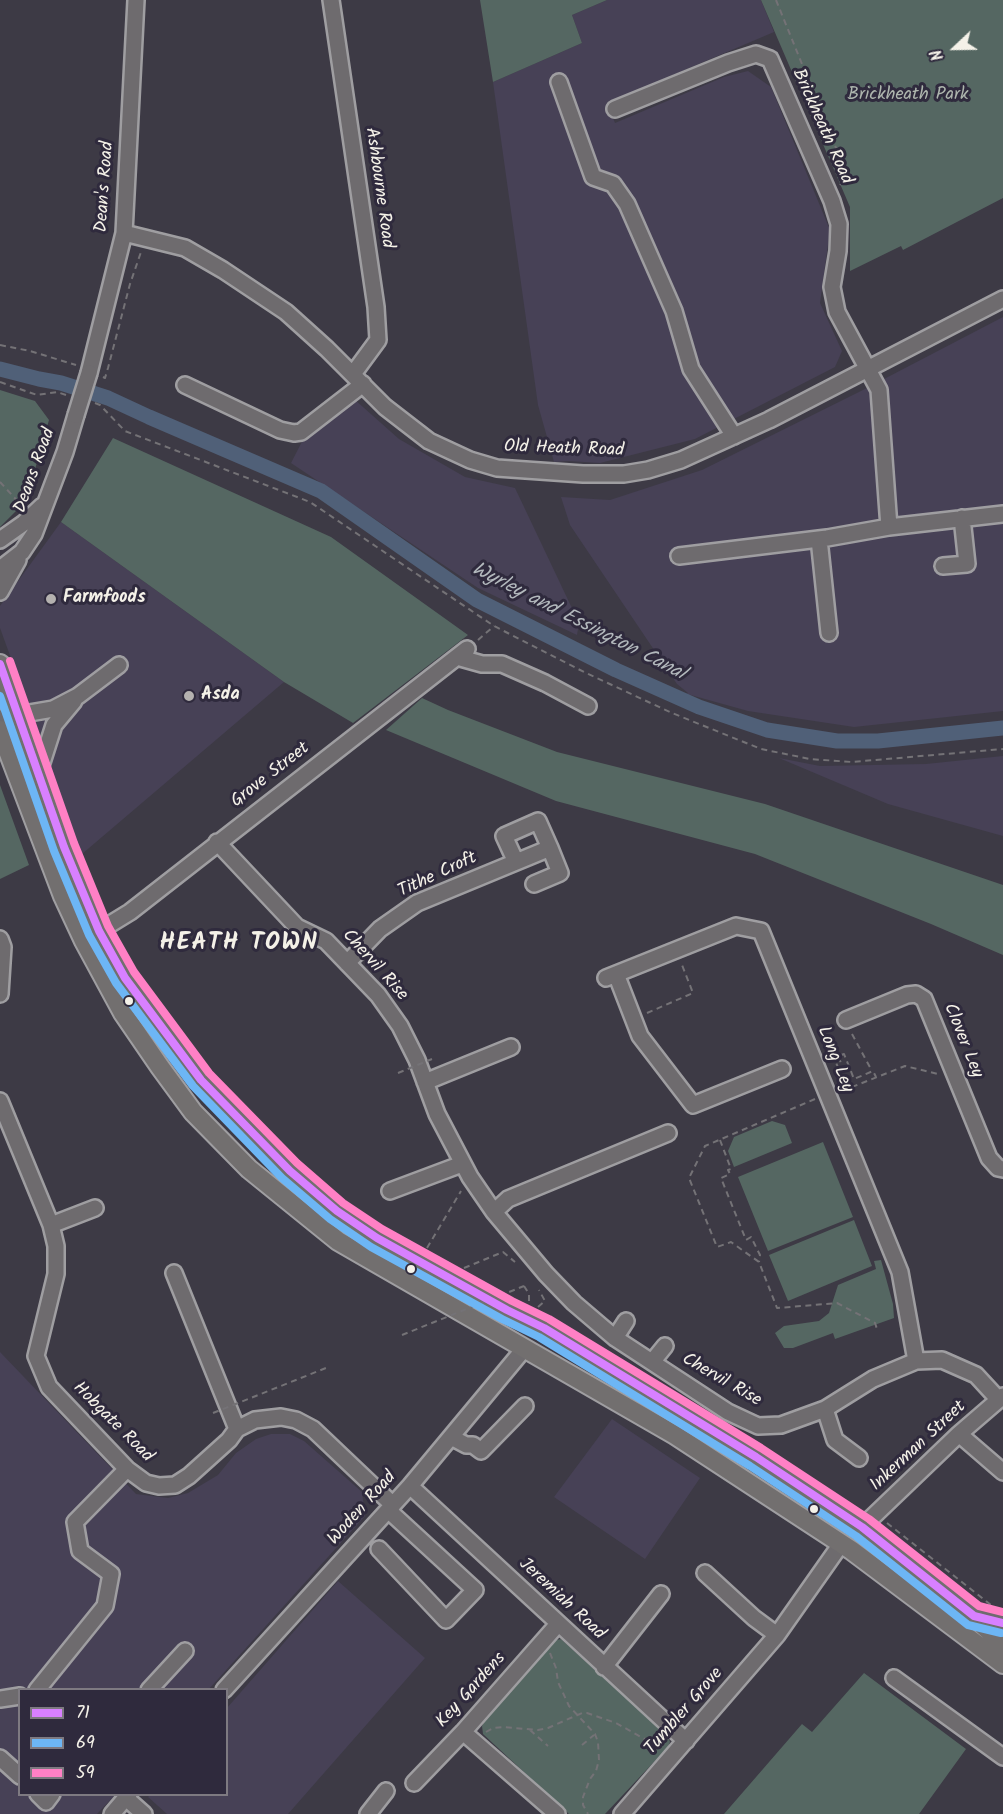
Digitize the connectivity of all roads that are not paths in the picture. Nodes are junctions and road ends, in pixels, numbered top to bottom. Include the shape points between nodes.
1 (135, 0) edge
2 (331, 0) edge
3 (559, 82) dead end
4 (615, 109) dead end
5 (124, 233) junction
6 (1003, 299) edge
7 (867, 368) junction
8 (89, 371) joint
9 (358, 379) junction
10 (185, 385) dead end
11 (734, 436) junction
12 (44, 504) junction
13 (1003, 514) edge
14 (26, 518) junction
15 (962, 518) junction
16 (889, 527) junction
17 (819, 539) junction
18 (0, 540) edge
19 (0, 549) edge
20 (22, 552) junction
21 (679, 556) dead end
22 (943, 566) dead end
23 (0, 569) edge
24 (0, 592) edge
25 (829, 633) dead end
26 (0, 664) edge
27 (119, 665) dead end
28 (78, 696) junction
29 (588, 706) dead end
30 (18, 715) junction
31 (0, 718) edge
32 (0, 730) edge
33 (39, 772) junction
34 (217, 842) junction
35 (550, 848) junction
36 (521, 860) junction
37 (534, 884) dead end
38 (91, 936) junction
39 (0, 939) edge
40 (347, 963) junction
41 (0, 994) edge
42 (846, 1020) road end
43 (511, 1047) dead end
44 (782, 1070) dead end
45 (425, 1082) junction
46 (0, 1101) edge
47 (668, 1133) dead end
48 (1003, 1169) edge
49 (466, 1171) junction
50 (390, 1191) dead end
51 (95, 1208) dead end
52 (494, 1212) junction
53 (51, 1225) junction
54 (174, 1273) dead end
55 (626, 1321) dead end
56 (544, 1329) junction
57 (615, 1338) junction
58 (665, 1346) dead end
59 (524, 1348) junction
60 (915, 1361) junction
61 (652, 1362) junction
62 (1001, 1398) edge
63 (525, 1406) dead end
64 (825, 1409) junction
65 (237, 1429) junction
66 (959, 1434) junction
67 (451, 1437) junction
68 (859, 1458) dead end
69 (127, 1468) junction
70 (1003, 1472) edge
71 (410, 1486) junction
72 (391, 1508) junction
73 (862, 1527) junction
74 (846, 1547) junction
75 (379, 1549) dead end
76 (705, 1573) dead end
77 (661, 1594) dead end
78 (974, 1616) junction
79 (1003, 1623) edge
80 (558, 1624) junction
81 (777, 1635) junction
82 (1003, 1644) edge
83 (185, 1651) dead end
84 (1003, 1664) edge
85 (604, 1666) junction
86 (894, 1678) dead end
87 (38, 1688) edge
88 (150, 1688) edge
89 (225, 1688) edge
90 (18, 1696) edge
91 (0, 1699) edge
92 (468, 1736) junction
93 (686, 1741) junction
94 (1003, 1757) edge
95 (0, 1758) edge
96 (18, 1774) edge
97 (414, 1783) dead end
98 (386, 1791) dead end
99 (40, 1796) edge
100 (50, 1796) edge
101 (127, 1796) edge
102 (112, 1814) edge
103 (144, 1814) edge
104 (368, 1814) edge
105 (558, 1814) edge
106 (622, 1814) edge

1 - 5 street, Dean's Road
2 - 9 street, Ashbourne Road via 376,307 378,340
3 - 11 street via 593,177 613,184 627,204 674,311 691,369
4 - 7 street, Brickheath Road via 728,63 756,54 770,59 832,201 839,224 832,287 835,303
5 - 8 street, Dean's Road
5 - 9 street, Old Heath Road via 185,248 223,270 286,312
6 - 7 street, Old Heath Road
7 - 11 street, Old Heath Road
7 - 16 street, Brickheath Road via 879,390
8 - 12 street, Deans Road, bridge via 65,452
9 - 10 street, Ashbourne Road via 301,432 294,433
9 - 11 street, Old Heath Road via 429,441 497,468 624,474 681,460
12 - 14 street
12 - 20 street, Deans Road via 34,534
13 - 15 street
14 - 18 street
14 - 19 street
15 - 16 street
15 - 22 street via 967,564
16 - 17 street
17 - 21 street
17 - 25 street
20 - 23 street, Deans Road
20 - 24 street
26 - 30 main road
27 - 28 street
28 - 30 street via 53,710
28 - 33 street via 54,725
29 - 34 street, Grove Street via 502,664 482,664 462,653
30 - 31 street
30 - 33 main road
32 - 38 main road via 63,896
33 - 38 main road
34 - 38 street, Grove Street via 130,912
34 - 40 street, Chervil Rise via 297,927 326,941
35 - 36 street, Tithe Croft
35 - 36 street via 538,821 504,836
35 - 37 street via 560,873
36 - 40 street, Tithe Croft via 417,903 380,929
38 - 56 main road via 201,1080 290,1171 337,1211 377,1238
38 - 59 main road via 123,1013 193,1112 249,1169 338,1241
39 - 41 street
40 - 45 street, Chervil Rise via 378,995 400,1026
42 - 48 street, Clover Ley via 908,995 924,999 989,1158
43 - 45 street
44 - 60 street, Long Ley via 693,1105 640,1036 611,976 736,926 760,931 834,1095 900,1272
45 - 49 street, Chervil Rise
46 - 53 street, Hobgate Road
47 - 52 street via 508,1199
49 - 50 street
49 - 52 street, Chervil Rise
51 - 53 street
52 - 57 street, Chervil Rise via 574,1303
53 - 69 street, Hobgate Road via 56,1274 36,1356 49,1387
54 - 65 street
55 - 57 street
56 - 59 main road
56 - 73 main road via 756,1456
57 - 61 street, Chervil Rise
58 - 61 street
59 - 67 street, Woden Road
59 - 74 main road via 675,1435
60 - 62 street, Chervil Rise via 942,1360 976,1375
60 - 64 street, Chervil Rise via 873,1379
61 - 64 street, Chervil Rise via 728,1412 758,1426 781,1425
62 - 66 street, Inkerman Street
63 - 67 street via 481,1451
64 - 68 street via 835,1440
65 - 69 street, Hobgate Road via 175,1485 146,1483
65 - 72 street, Hobgate Road via 268,1418 296,1420 313,1429
66 - 70 street
66 - 73 street, Inkerman Street
67 - 71 street, Woden Road
69 - 87 street via 75,1522 81,1551 111,1574 105,1606
71 - 72 street, Woden Road
71 - 80 street, Jeremiah Road
72 - 75 street, Hobgate Road via 475,1590 446,1620
72 - 89 street, Woden Road
73 - 74 main road
73 - 78 main road
74 - 81 street, Tumbler Grove
74 - 84 main road
76 - 81 street
77 - 85 street
78 - 79 street
78 - 82 main road
80 - 85 street, Jeremiah Road
80 - 92 street, Key Gardens
81 - 93 street, Tumbler Grove
83 - 88 street
85 - 93 street, Jeremiah Road
86 - 94 street
90 - 91 street
92 - 97 street, Key Gardens
92 - 105 street
93 - 106 street, Tumbler Grove
95 - 96 street
98 - 104 street
99 - 100 street via 46,1802
101 - 102 street
101 - 103 street

